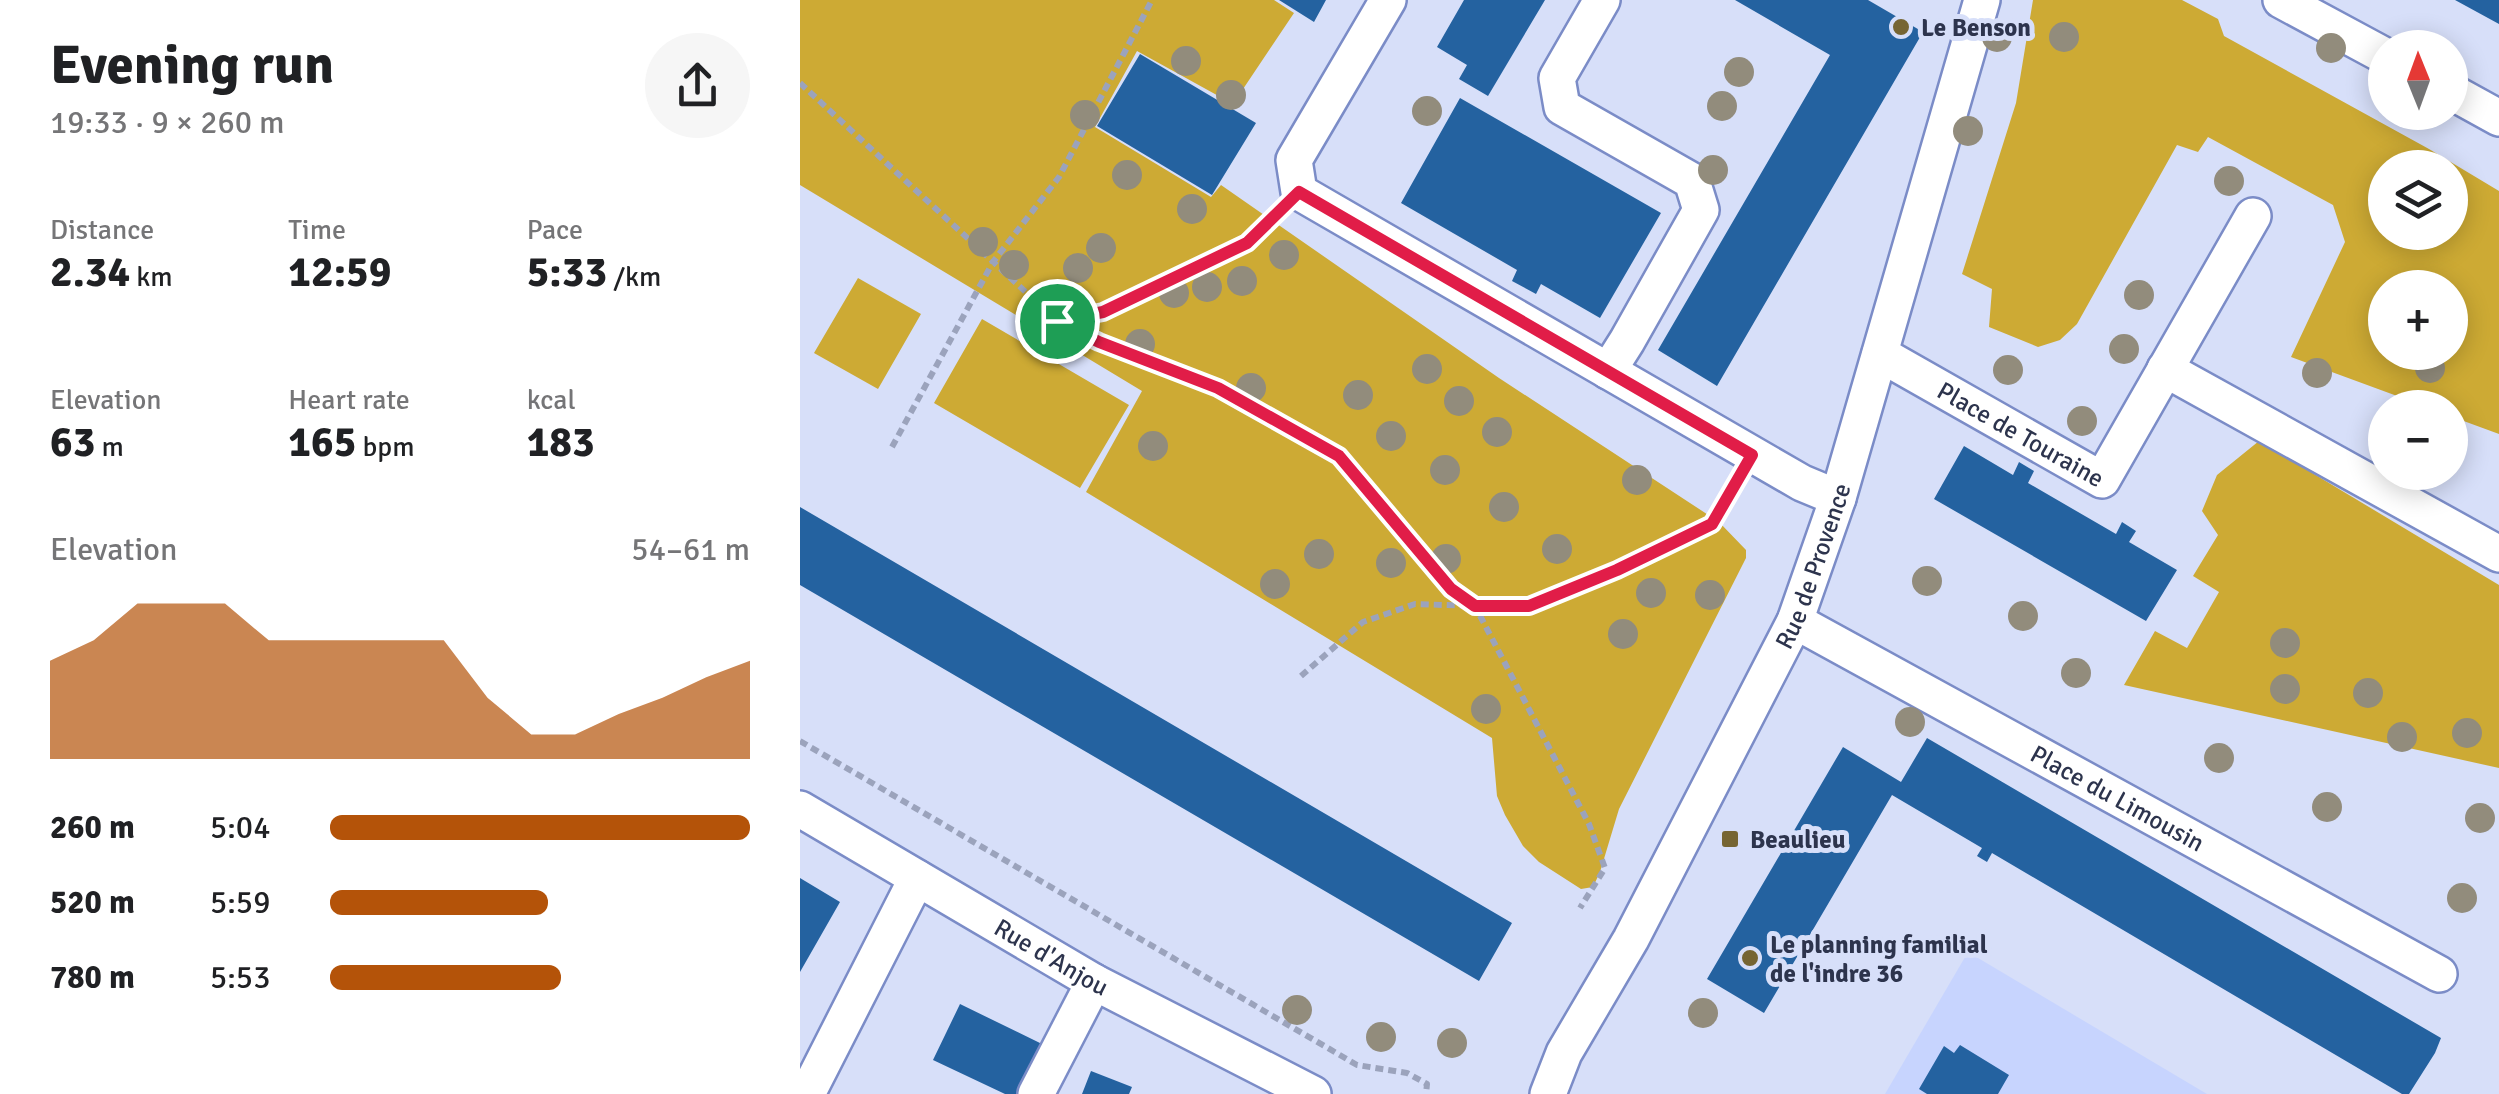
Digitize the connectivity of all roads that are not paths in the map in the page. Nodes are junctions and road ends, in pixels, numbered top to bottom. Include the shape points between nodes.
1 (1388, 0) edge
2 (1602, 0) edge
3 (1982, 0) edge
4 (2281, 0) edge
5 (2368, 47) edge
6 (2468, 101) edge
7 (2499, 118) edge
8 (2253, 216) dead end
9 (1880, 354) junction
10 (1608, 370) junction
11 (2166, 370) junction
12 (1838, 498) junction
13 (2499, 554) edge
14 (1795, 621) junction
15 (800, 809) edge
16 (917, 878) junction
17 (2439, 974) dead end
18 (1094, 982) junction
19 (806, 1094) edge
20 (1036, 1094) edge
21 (1313, 1094) edge
22 (1548, 1094) edge

1 - 10 street via 1294,160 1299,192
2 - 10 street via 1558,78 1562,107 1692,181 1701,210
3 - 9 street, Rue de Provence
4 - 5 street
6 - 7 street
8 - 11 street, Place de Touraine
9 - 11 street, Place de Touraine via 2102,480
9 - 12 street, Rue de Provence
10 - 12 street
11 - 13 street
12 - 14 street, Rue de Provence
14 - 17 street, Place du Limousin
14 - 22 street, Rue de Provence
15 - 16 street, Rue d'Anjou
16 - 18 street, Rue d'Anjou
16 - 19 street
18 - 20 street
18 - 21 street, Rue d'Anjou

